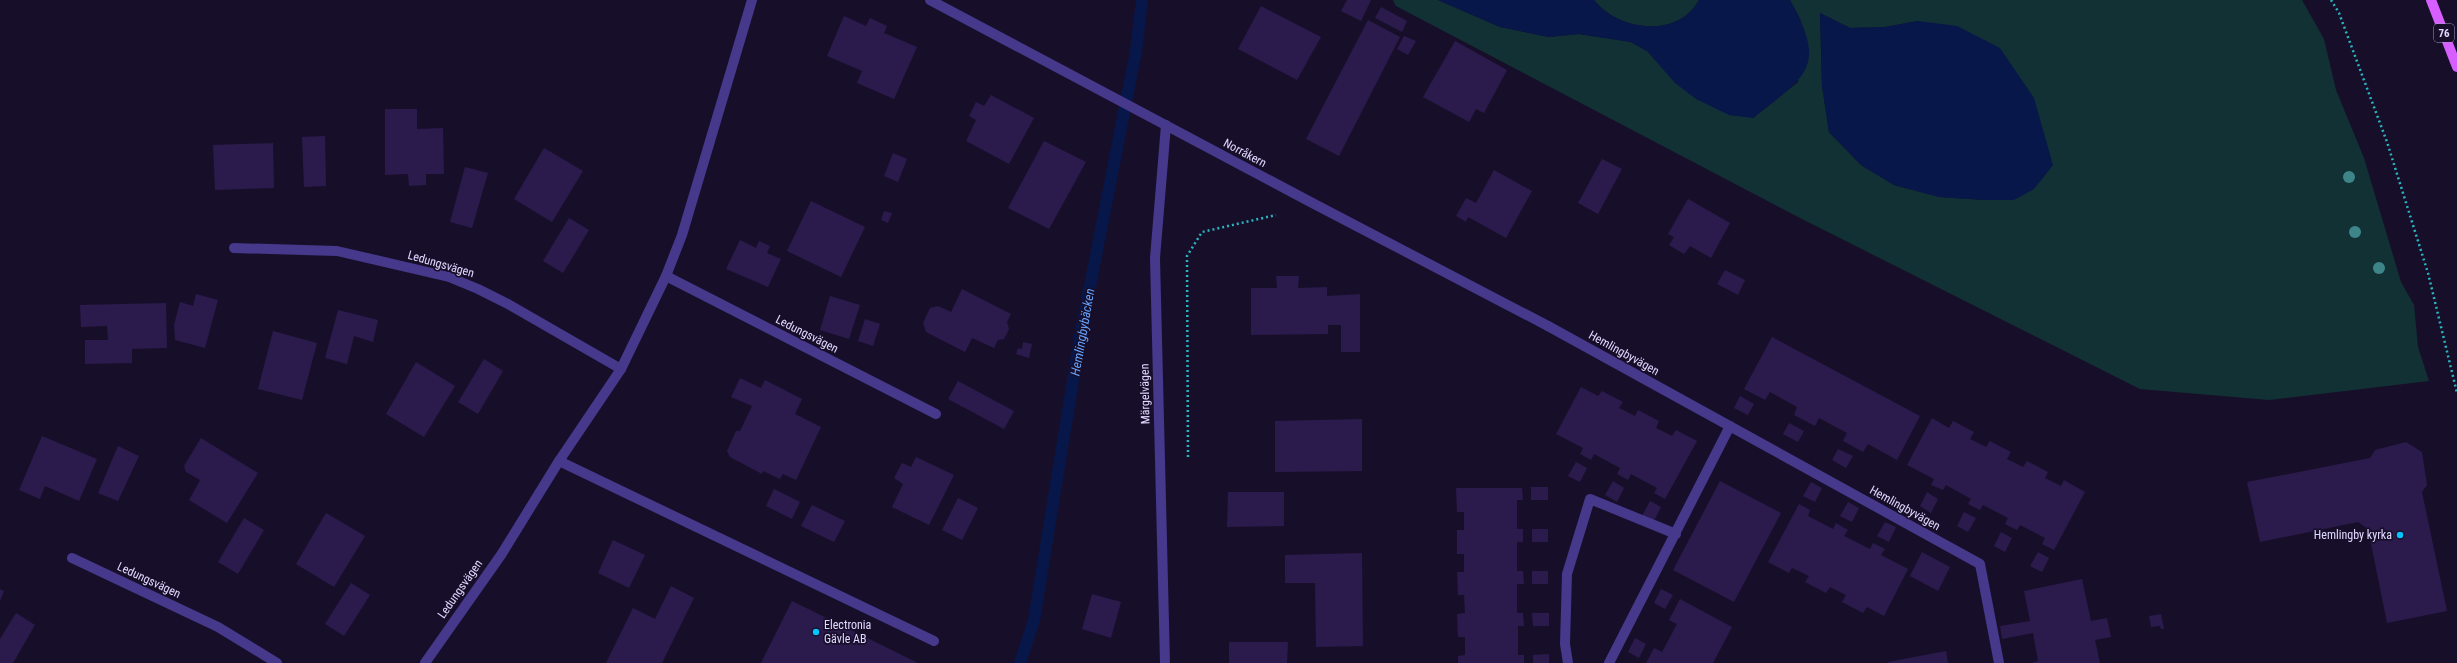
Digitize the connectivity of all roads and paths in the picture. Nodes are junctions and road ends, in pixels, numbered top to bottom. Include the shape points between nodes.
1 (752, 0) edge
2 (930, 0) edge
3 (2331, 0) edge
4 (2431, 0) edge
5 (2457, 67) edge
6 (1166, 125) junction
7 (1279, 214) dead end
8 (234, 248) dead end
9 (666, 276) junction
10 (1548, 326) joint
11 (621, 369) junction
12 (2457, 393) edge
13 (936, 414) dead end
14 (1730, 426) junction
15 (1188, 460) dead end
16 (559, 461) junction
17 (1676, 534) junction
18 (72, 558) dead end
19 (934, 641) dead end
20 (277, 663) edge
21 (425, 663) edge
22 (1165, 663) edge
23 (1568, 663) edge
24 (1609, 663) edge
25 (1999, 663) edge

1 - 9 street, Ledungsvägen via 693,201
2 - 6 street, Norråkern
3 - 12 path via 2339,12 2387,142 2428,273
4 - 5 main road, 76
6 - 10 street, Norråkern via 1323,210
6 - 22 street, Märgelvägen via 1155,258
7 - 15 path via 1202,232 1187,256
8 - 11 street, Ledungsvägen via 337,251 449,277 478,288 508,304
9 - 11 street, Ledungsvägen
9 - 13 street, Ledungsvägen
10 - 14 street, Hemlingbyvägen
11 - 16 street, Ledungsvägen
14 - 17 street
14 - 25 street, Hemlingbyvägen via 1980,564
16 - 19 street
16 - 21 street, Ledungsvägen via 501,555
17 - 23 street via 1590,499 1567,574 1565,644
17 - 24 street
18 - 20 street, Ledungsvägen via 218,627

